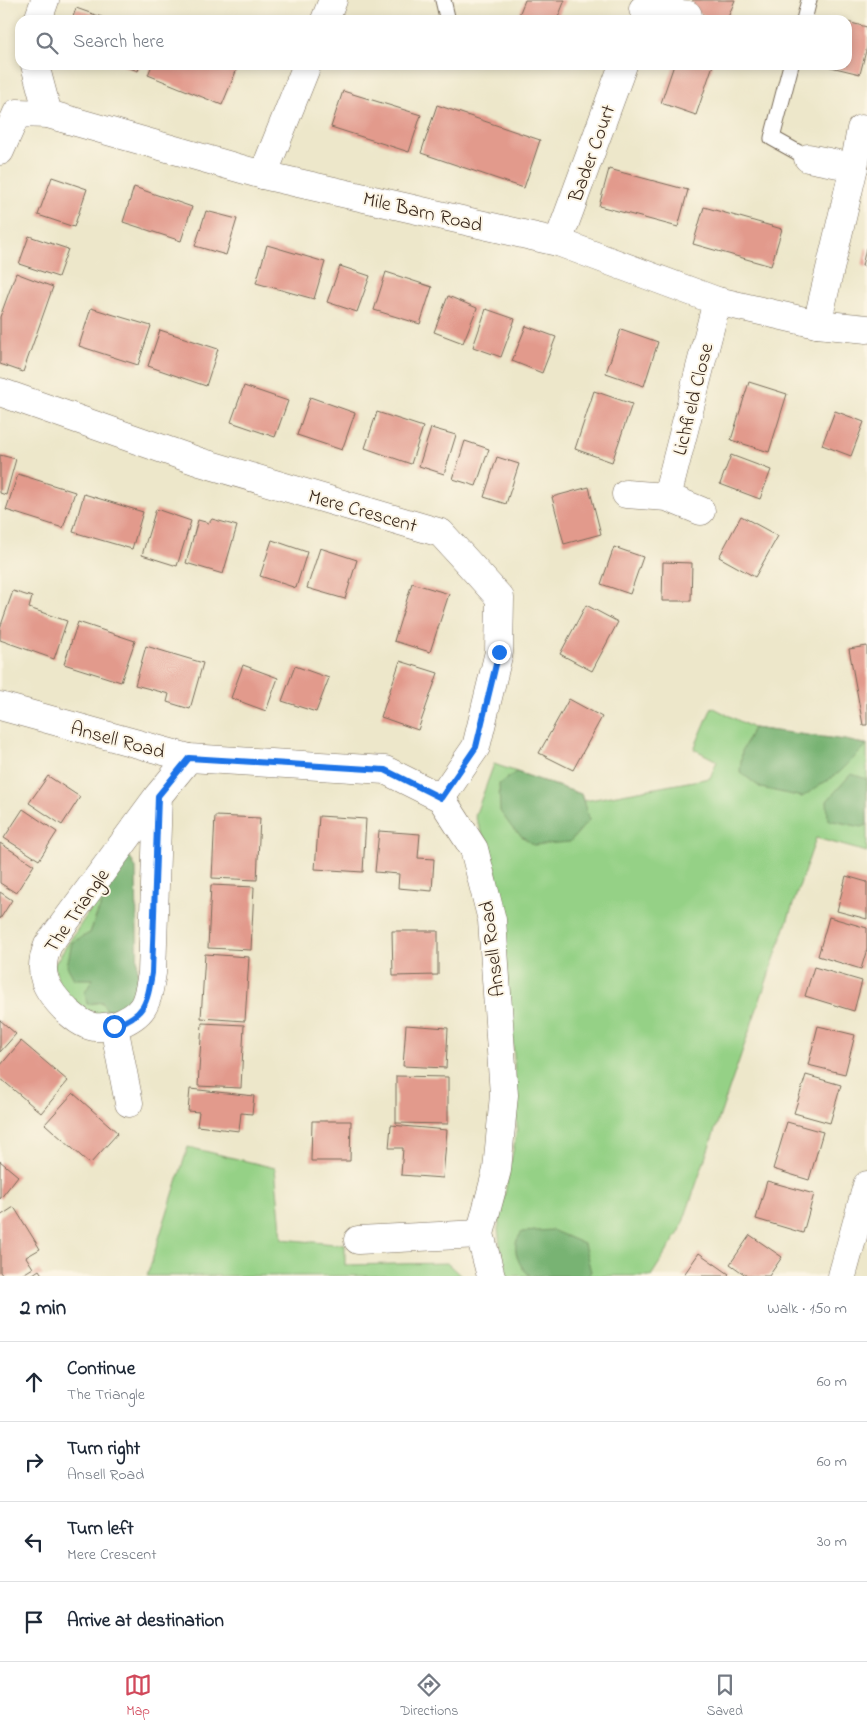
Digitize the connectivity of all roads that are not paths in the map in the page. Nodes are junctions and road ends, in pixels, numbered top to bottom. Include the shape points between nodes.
1 (45, 0) edge
2 (333, 0) edge
3 (443, 0) edge
4 (809, 0) edge
5 (642, 10) edge
6 (40, 15) edge
7 (327, 15) edge
8 (447, 15) edge
9 (688, 15) dead end
10 (805, 15) edge
11 (36, 70) edge
12 (305, 70) edge
13 (621, 70) edge
14 (791, 70) edge
15 (48, 114) junction
16 (861, 129) dead end
17 (0, 151) edge
18 (808, 158) joint
19 (854, 167) junction
20 (263, 174) junction
21 (558, 242) junction
22 (717, 301) junction
23 (817, 324) junction
24 (867, 329) edge
25 (0, 392) edge
26 (626, 494) dead end
27 (667, 497) junction
28 (701, 511) dead end
29 (0, 706) edge
30 (189, 758) junction
31 (158, 796) junction
32 (441, 798) junction
33 (114, 1026) junction
34 (130, 1102) dead end
35 (867, 1185) edge
36 (480, 1234) junction
37 (358, 1240) dead end
38 (491, 1276) edge
39 (842, 1276) edge

1 - 6 street
2 - 7 street
3 - 8 lane
4 - 10 lane
5 - 9 street
11 - 15 street
12 - 20 street
13 - 21 street, Bader Court
14 - 18 lane via 772,138
15 - 17 street, Mile Barn Road via 16,113
15 - 20 street, Mile Barn Road
16 - 19 street
18 - 19 street
19 - 23 street
20 - 21 street, Mile Barn Road
21 - 22 street, Mile Barn Road
22 - 23 street, Mile Barn Road
22 - 27 street, Lichfield Close
23 - 24 street, Mile Barn Road
25 - 32 street, Mere Crescent via 200,462 441,533 500,598 499,652 476,747
26 - 27 street
27 - 28 street
29 - 30 street, Ansell Road
30 - 31 street, The Triangle
30 - 32 street, Ansell Road via 385,770
31 - 33 street, The Triangle via 149,992 143,1008 129,1021
31 - 33 street, The Triangle via 48,945 43,958 42,973 47,988 57,1001 76,1019 93,1027
32 - 36 street, Ansell Road via 474,849 492,920 504,1095 497,1170
33 - 34 street
35 - 39 street
36 - 37 street
36 - 38 street, Ansell Road

